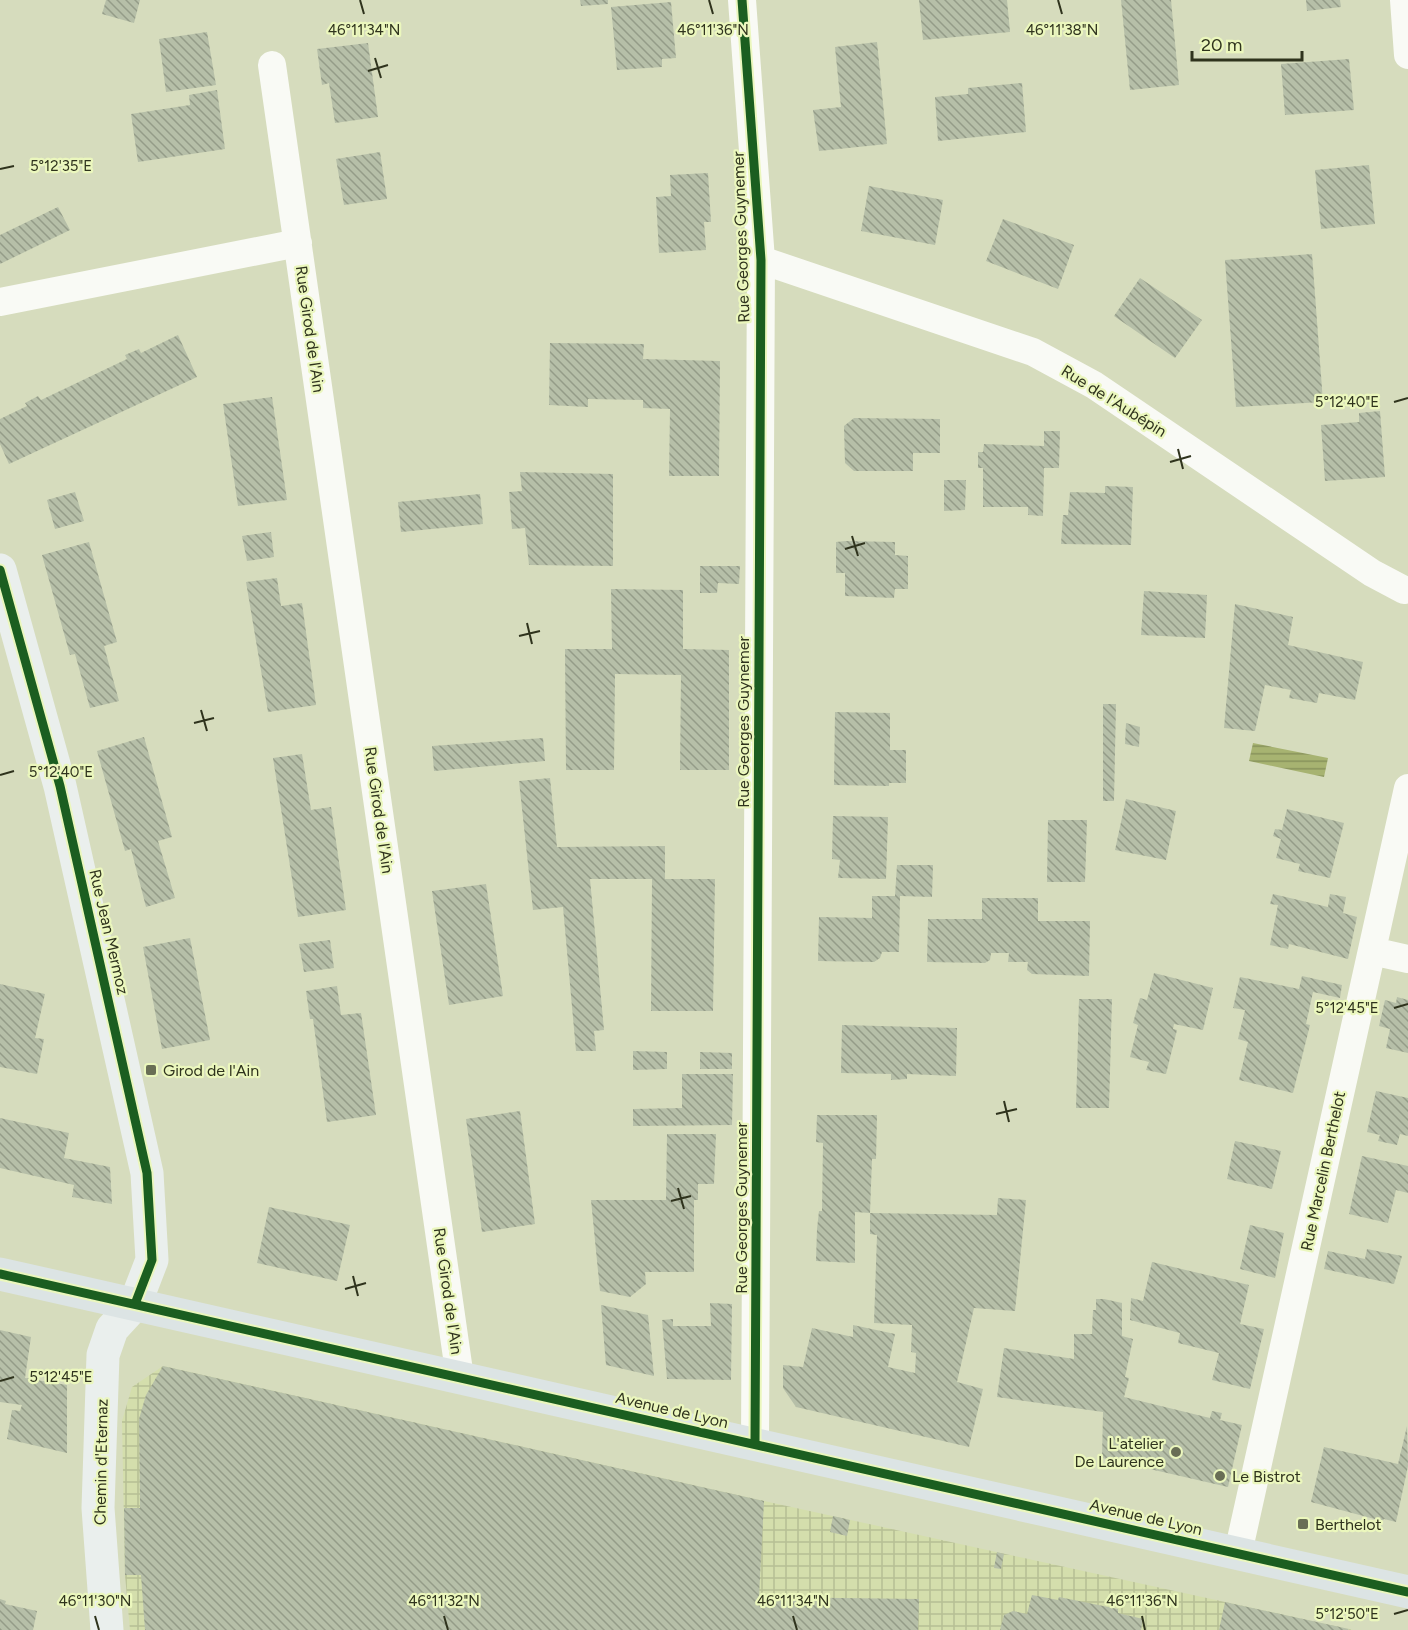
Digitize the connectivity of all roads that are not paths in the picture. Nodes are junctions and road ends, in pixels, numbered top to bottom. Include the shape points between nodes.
1 (742, 0) edge
2 (1404, 0) edge
3 (1408, 55) edge
4 (272, 65) dead end
5 (298, 243) junction
6 (761, 260) junction
7 (0, 302) edge
8 (0, 570) edge
9 (1407, 593) edge
10 (1408, 788) edge
11 (1372, 951) junction
12 (1408, 959) edge
13 (0, 1274) edge
14 (135, 1304) junction
15 (460, 1378) junction
16 (755, 1444) junction
17 (1238, 1554) junction
18 (1408, 1592) edge
19 (107, 1630) edge

1 - 6 street, Rue Georges Guynemer
2 - 3 street
4 - 5 street, Rue Girod de l'Ain
5 - 7 street, Rue Girod de l'Ain
5 - 15 street, Rue Girod de l'Ain
6 - 9 street, Rue de l'Aubépin via 1033,352 1094,385
6 - 16 street, Rue Georges Guynemer
8 - 14 street, Rue Jean Mermoz via 60,786 147,1173 152,1260
10 - 11 street, Rue Marcelin Berthelot
11 - 12 street
11 - 17 street, Rue Marcelin Berthelot
13 - 14 main road, Avenue de Lyon
14 - 15 main road, Avenue de Lyon
14 - 19 street, Chemin d'Eternaz via 112,1329 103,1355 98,1508
15 - 16 main road, Avenue de Lyon
16 - 17 main road, Avenue de Lyon
17 - 18 main road, Avenue de Lyon

